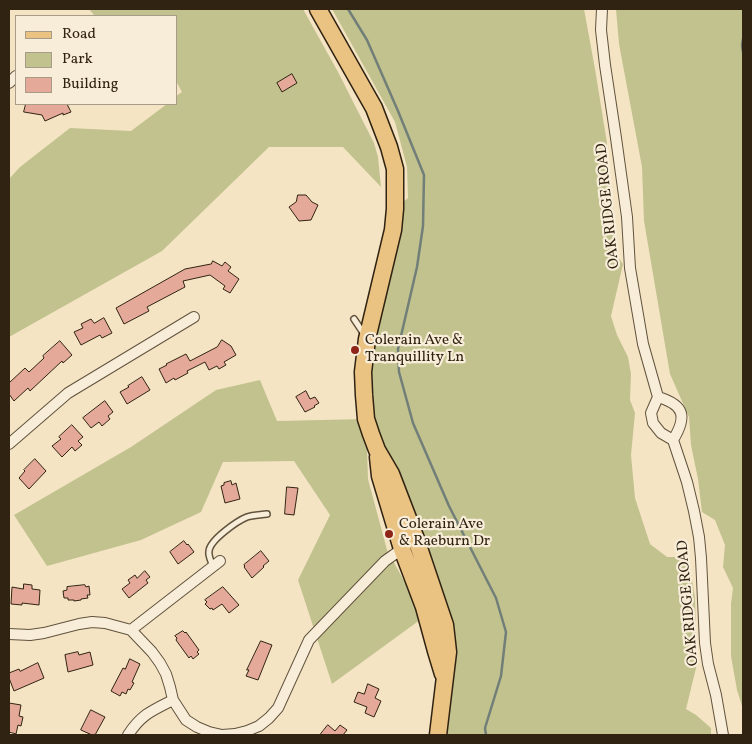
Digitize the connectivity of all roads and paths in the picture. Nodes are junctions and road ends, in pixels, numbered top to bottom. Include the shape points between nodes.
1 (318, 9) edge
2 (602, 9) edge
3 (194, 317) dead end
4 (354, 319) dead end
5 (366, 339) junction
6 (658, 397) junction
7 (673, 440) junction
8 (9, 444) edge
9 (266, 514) dead end
10 (409, 544) junction
11 (216, 564) joint
12 (131, 630) junction
13 (9, 634) edge
14 (172, 700) junction
15 (128, 735) edge
16 (438, 735) edge
17 (723, 735) edge

1 - 5 main road via 374,108 395,169 393,230
2 - 6 street, OAK RIDGE ROAD via 604,65 627,217 630,268 643,344
3 - 8 street via 68,393
4 - 5 lane
5 - 10 main road via 363,372 366,419 377,450 380,476
6 - 7 street via 651,413 652,423
6 - 7 street via 676,405 681,413 681,422
7 - 17 street, OAK RIDGE ROAD via 687,482 699,536 705,643
9 - 11 lane via 247,517 219,537 208,553
10 - 14 street via 384,561 309,640 278,708 259,726 235,734 209,732 186,720
10 - 16 main road via 445,625 448,652
11 - 12 street
12 - 13 street via 92,622 44,633
12 - 14 street via 160,663
14 - 15 street via 149,712

